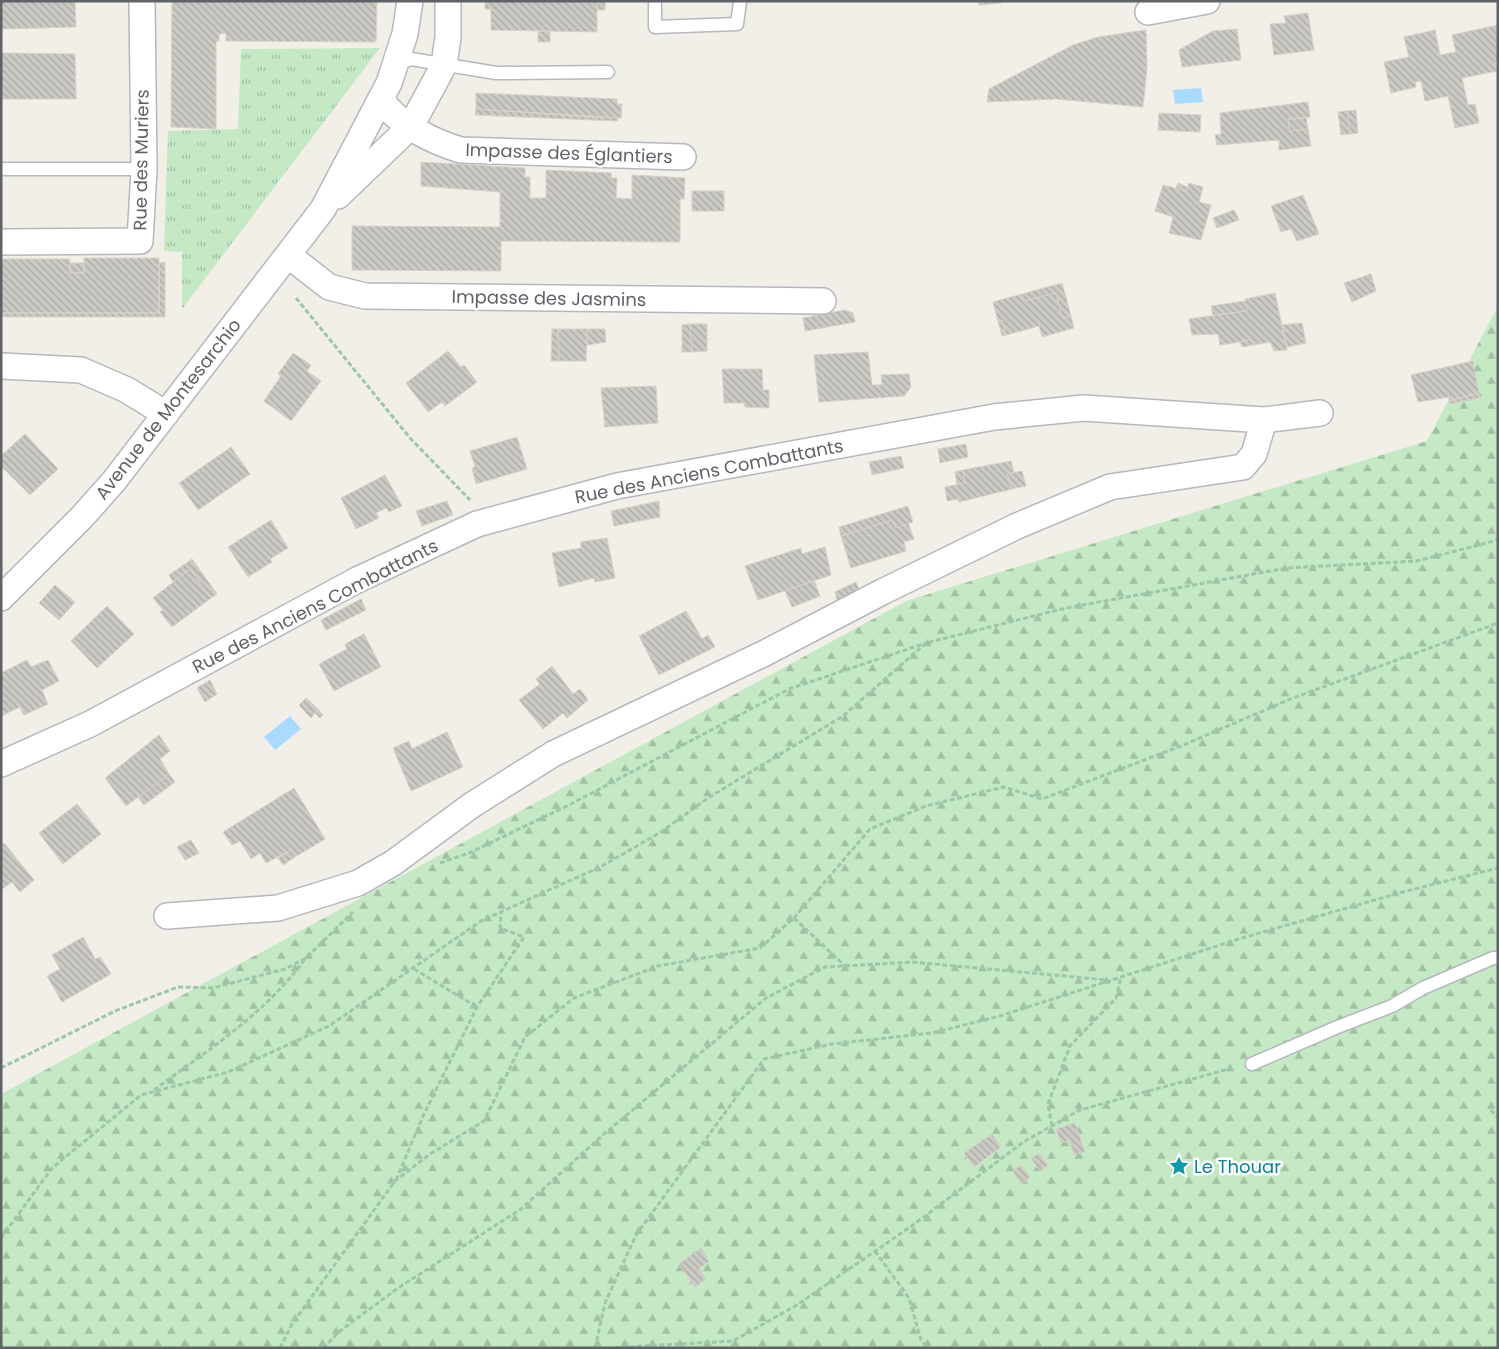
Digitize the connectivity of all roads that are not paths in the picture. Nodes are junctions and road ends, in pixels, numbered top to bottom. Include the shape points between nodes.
1 (142, 1) edge
2 (410, 1) edge
3 (448, 1) edge
4 (655, 1) edge
5 (740, 1) edge
6 (1207, 1) edge
7 (1148, 12) dead end
8 (397, 64) junction
9 (444, 65) junction
10 (608, 72) dead end
11 (381, 99) junction
12 (411, 126) junction
13 (683, 157) dead end
14 (1, 169) edge
15 (144, 169) junction
16 (323, 209) junction
17 (1, 242) edge
18 (281, 264) junction
19 (823, 301) dead end
20 (1, 366) edge
21 (1320, 413) dead end
22 (166, 414) junction
23 (1264, 420) junction
24 (1, 598) edge
25 (1, 764) edge
26 (167, 916) dead end
27 (1498, 958) edge
28 (1252, 1064) road end

1 - 15 street, Rue des Muriers
2 - 8 street, Avenue de Montesarchio
3 - 9 street, Avenue de Montesarchio
4 - 5 lane via 655,27 738,24
6 - 7 street
8 - 9 lane via 410,59
8 - 11 street, Avenue de Montesarchio
9 - 10 lane via 496,73
9 - 12 street, Avenue de Montesarchio
11 - 12 street, Impasse des Églantiers via 388,111
11 - 16 street, Avenue de Montesarchio
12 - 13 street, Impasse des Églantiers via 438,144 461,150
12 - 16 street, Avenue de Montesarchio
14 - 15 lane
15 - 17 street, Rue des Muriers via 140,241
16 - 18 street, Avenue de Montesarchio
18 - 19 street, Impasse des Jasmins via 329,287 365,296
18 - 22 street, Avenue de Montesarchio
20 - 22 street via 81,370 127,390
21 - 23 street, Rue des Anciens Combattants
22 - 24 street, Avenue de Montesarchio via 82,518
23 - 25 street, Rue des Anciens Combattants via 1084,408 994,418 617,486 477,524 357,580 90,724
23 - 26 street via 1254,454 1243,467 1110,487 1017,526 763,654 553,754 358,884 278,908
27 - 28 lane

